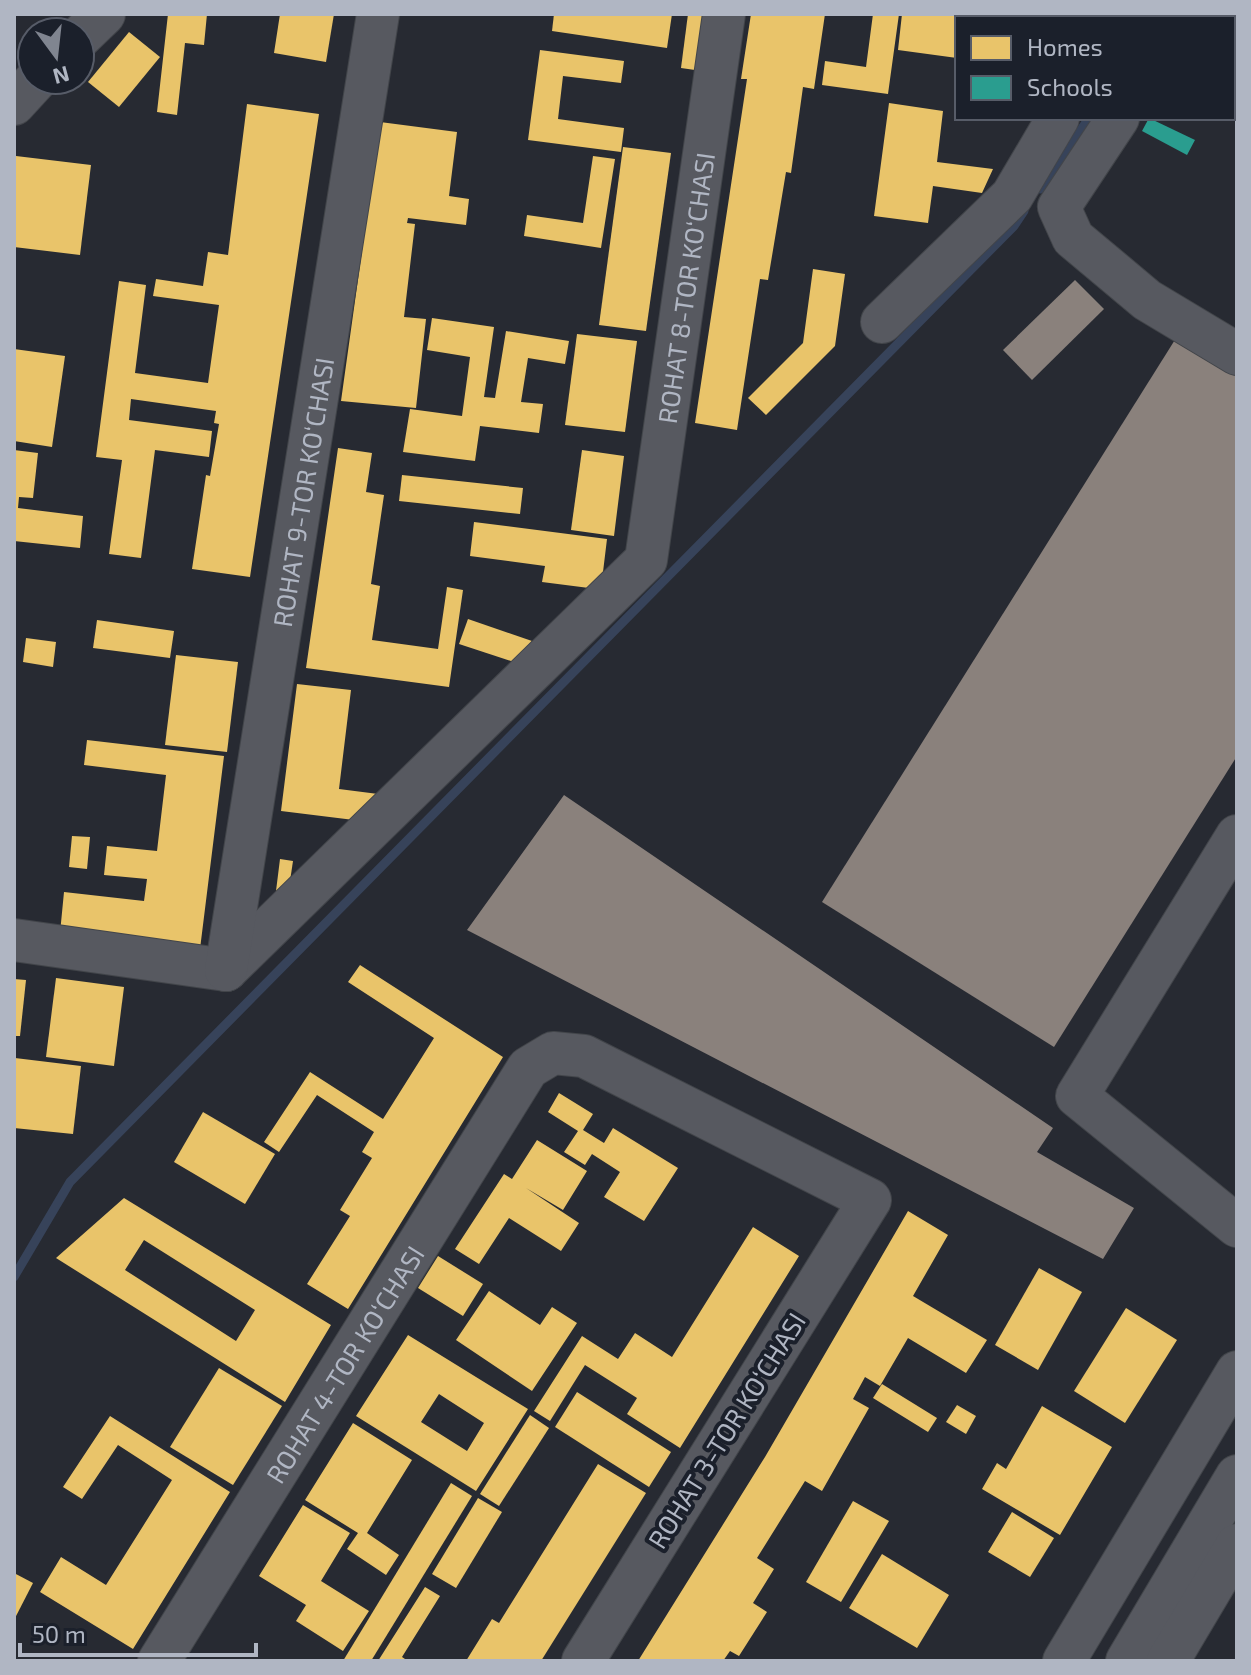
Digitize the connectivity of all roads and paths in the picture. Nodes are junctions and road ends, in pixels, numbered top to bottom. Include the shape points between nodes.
1 (378, 14) edge
2 (724, 14) edge
3 (1057, 120) edge
4 (1117, 120) edge
5 (882, 322) dead end
6 (1237, 354) edge
7 (1237, 836) edge
8 (14, 940) edge
9 (226, 970) junction
10 (528, 1068) joint
11 (1237, 1226) edge
12 (1237, 1372) edge
13 (1237, 1476) edge
14 (1237, 1545) edge
15 (159, 1661) edge
16 (583, 1661) edge
17 (1064, 1661) edge
18 (1127, 1661) edge
19 (1168, 1661) edge

1 - 9 street, ROHAT 9-TOR KO‘CHASI
2 - 9 street, ROHAT 8-TOR KO‘CHASI via 646,560
3 - 5 street via 1012,196
4 - 6 street via 1059,207 1073,238 1147,300
7 - 11 street via 1077,1096
8 - 9 street
10 - 15 street, ROHAT 4-TOR KO‘CHASI
10 - 16 street, ROHAT 3-TOR KO‘CHASI via 553,1053 584,1056 870,1200
12 - 17 street
13 - 18 street
14 - 19 street

